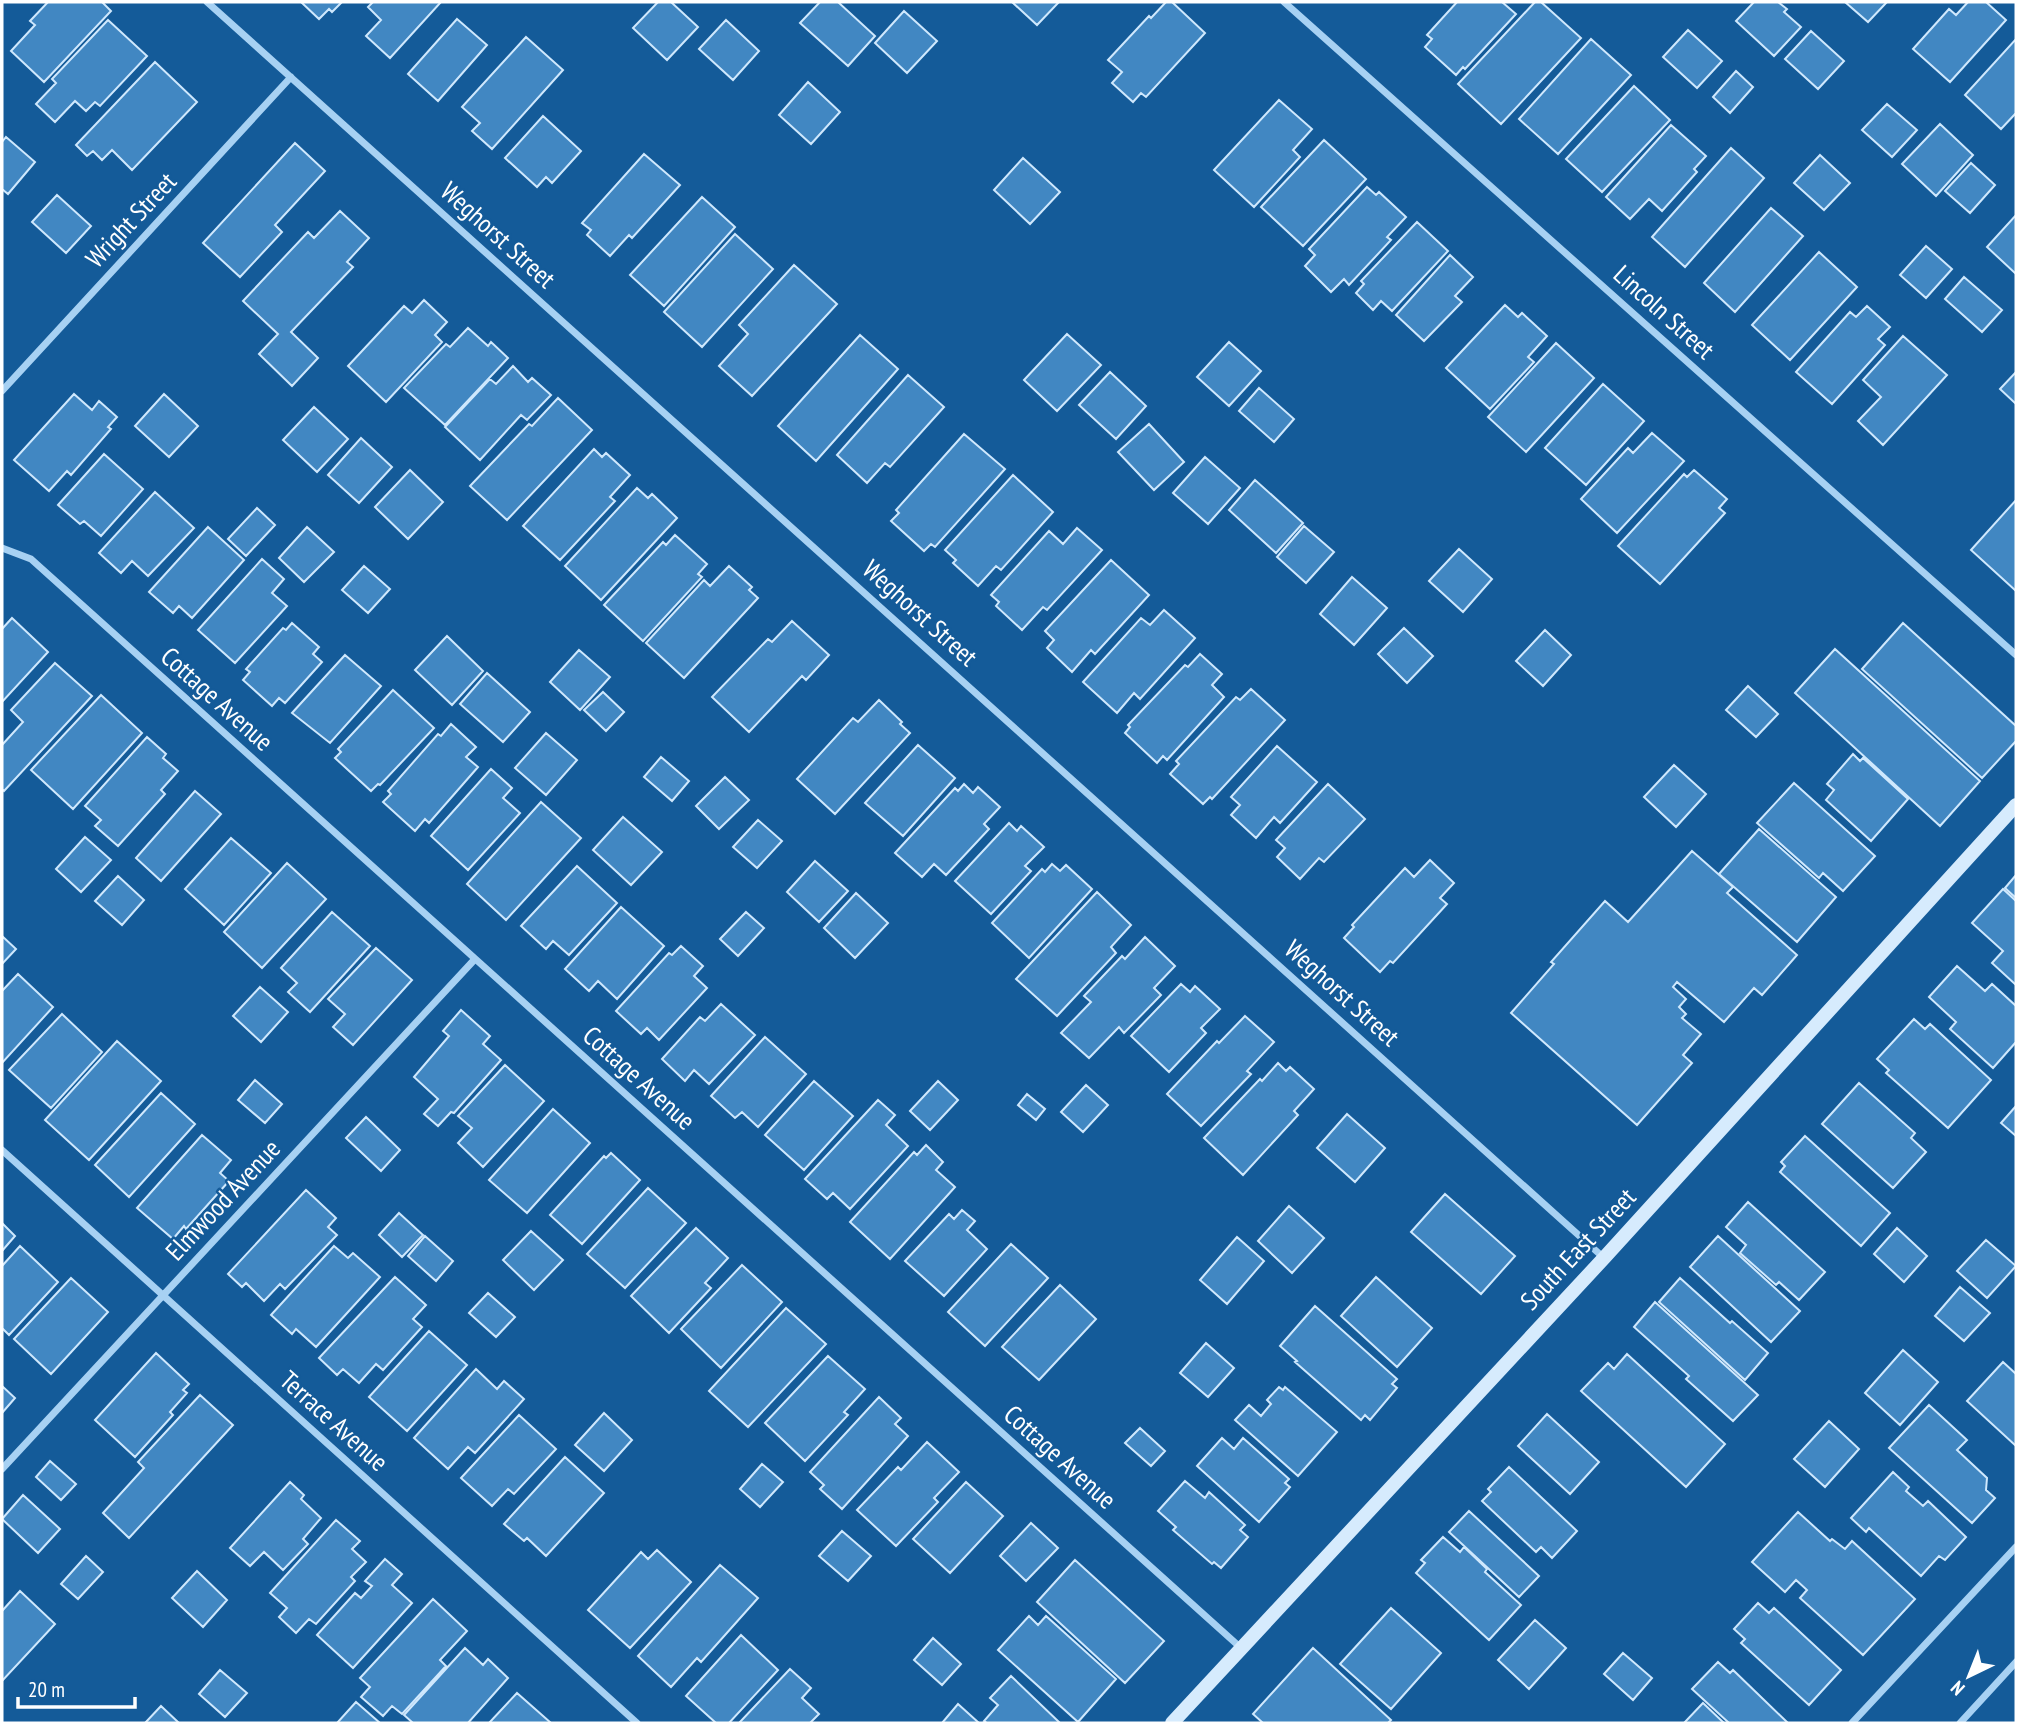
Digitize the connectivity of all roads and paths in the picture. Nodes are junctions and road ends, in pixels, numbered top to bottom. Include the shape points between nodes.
1 (207, 2) edge
2 (1284, 2) edge
3 (291, 77) junction
4 (2, 391) edge
5 (2, 548) edge
6 (2016, 654) edge
7 (2016, 805) edge
8 (475, 959) junction
9 (2, 1150) edge
10 (1604, 1258) junction
11 (163, 1296) junction
12 (2, 1469) edge
13 (2016, 1548) edge
14 (1242, 1649) junction
15 (2016, 1662) edge
16 (638, 1723) edge
17 (1172, 1723) edge
18 (1852, 1723) edge
19 (1960, 1723) edge

1 - 3 street, Weghorst Street
2 - 6 street, Lincoln Street
3 - 4 street, Wright Street
3 - 10 street, Weghorst Street
5 - 8 street, Cottage Avenue via 31,559
7 - 10 main road, South East Street
8 - 11 street, Elmwood Avenue
8 - 14 street, Cottage Avenue
9 - 11 street, Terrace Avenue
10 - 14 main road, South East Street
11 - 12 street, Elmwood Avenue
11 - 16 street, Terrace Avenue
13 - 18 street
14 - 17 main road, South East Street
15 - 19 street

